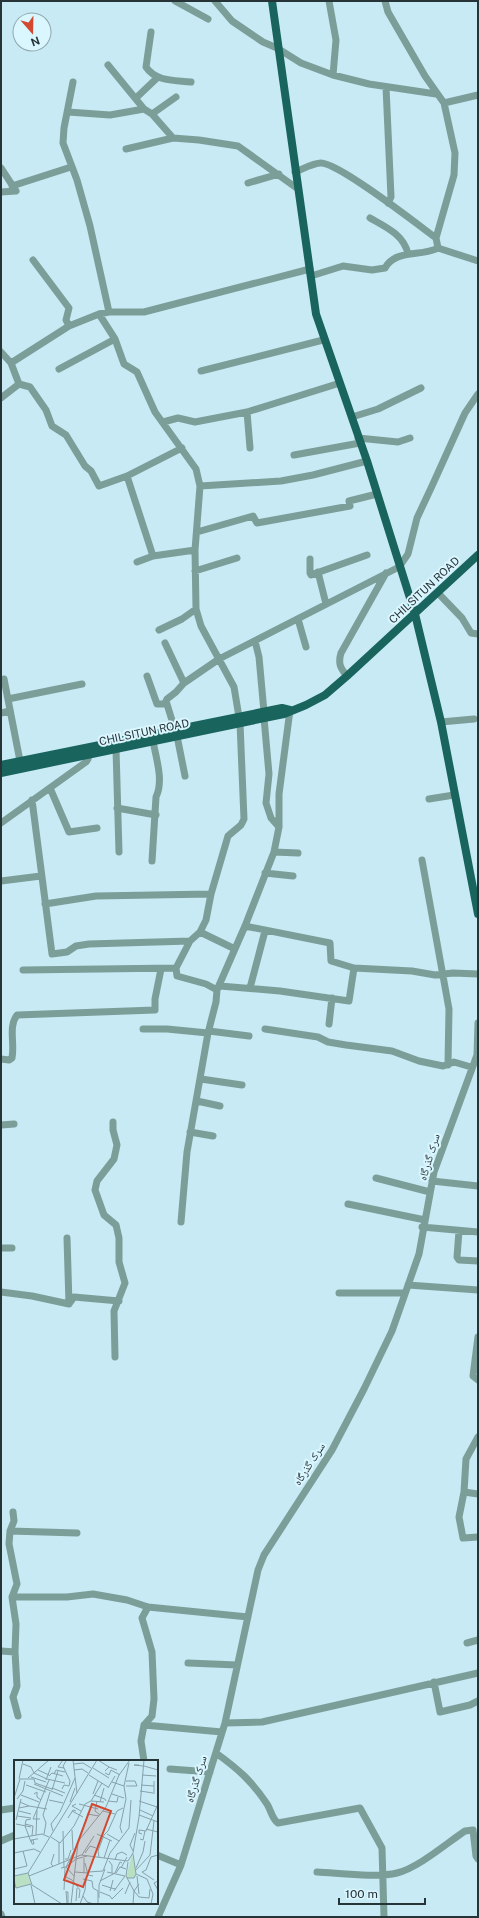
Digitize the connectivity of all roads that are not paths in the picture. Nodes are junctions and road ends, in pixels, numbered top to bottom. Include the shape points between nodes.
1 (175, 1) edge
2 (215, 1) edge
3 (272, 1) edge
4 (329, 1) edge
5 (385, 1) edge
6 (208, 19) dead end
7 (151, 32) dead end
8 (278, 48) junction
9 (108, 65) dead end
10 (333, 75) junction
11 (157, 78) junction
12 (73, 82) dead end
13 (191, 82) dead end
14 (386, 87) junction
15 (436, 94) junction
16 (478, 95) edge
17 (176, 97) dead end
18 (136, 98) junction
19 (444, 103) junction
20 (144, 109) junction
21 (68, 112) junction
22 (152, 114) junction
23 (173, 138) junction
24 (126, 150) dead end
25 (71, 167) junction
26 (1, 168) edge
27 (295, 172) junction
28 (279, 174) junction
29 (248, 183) dead end
30 (12, 186) junction
31 (298, 189) junction
32 (1, 192) edge
33 (388, 204) junction
34 (370, 218) dead end
35 (436, 238) junction
36 (438, 248) junction
37 (408, 254) junction
38 (33, 260) dead end
39 (478, 261) edge
40 (311, 272) junction
41 (109, 312) junction
42 (99, 314) junction
43 (68, 326) junction
44 (115, 339) junction
45 (323, 340) junction
46 (1, 352) edge
47 (11, 363) junction
48 (60, 369) dead end
49 (201, 371) dead end
50 (340, 383) junction
51 (19, 384) junction
52 (421, 388) dead end
53 (478, 394) edge
54 (1, 398) edge
55 (247, 412) junction
56 (352, 417) junction
57 (163, 422) junction
58 (410, 438) dead end
59 (359, 440) junction
60 (182, 448) junction
61 (250, 448) dead end
62 (294, 455) dead end
63 (366, 461) junction
64 (127, 476) junction
65 (200, 486) junction
66 (376, 494) junction
67 (197, 532) junction
68 (195, 550) junction
69 (367, 555) dead end
70 (478, 555) edge
71 (153, 556) junction
72 (237, 558) dead end
73 (310, 559) dead end
74 (137, 562) dead end
75 (399, 567) junction
76 (195, 571) junction
77 (318, 572) junction
78 (386, 573) junction
79 (438, 593) junction
80 (326, 604) junction
81 (196, 609) junction
82 (415, 614) junction
83 (298, 618) junction
84 (159, 630) dead end
85 (478, 634) edge
86 (255, 640) junction
87 (165, 643) dead end
88 (306, 647) dead end
89 (220, 659) junction
90 (147, 676) dead end
91 (347, 676) junction
92 (4, 679) dead end
93 (184, 683) junction
94 (82, 684) dead end
95 (8, 699) junction
96 (167, 704) junction
97 (290, 710) junction
98 (10, 711) junction
99 (1, 713) edge
100 (264, 715) junction
101 (474, 719) dead end
102 (240, 720) junction
103 (441, 722) junction
104 (176, 733) junction
105 (153, 741) junction
106 (116, 749) junction
107 (89, 754) junction
108 (20, 761) junction
109 (1, 765) edge
110 (1, 773) edge
111 (185, 776) dead end
112 (50, 788) junction
113 (454, 795) junction
114 (429, 799) dead end
115 (32, 800) junction
116 (117, 808) junction
117 (156, 815) junction
118 (1, 824) edge
119 (279, 827) junction
120 (97, 828) dead end
121 (118, 852) dead end
122 (274, 852) junction
123 (298, 853) dead end
124 (422, 860) dead end
125 (152, 861) dead end
126 (265, 873) junction
127 (41, 876) junction
128 (293, 876) dead end
129 (1, 881) edge
130 (212, 894) junction
131 (45, 904) junction
132 (478, 914) edge
133 (245, 926) junction
134 (265, 931) junction
135 (200, 932) junction
136 (190, 941) junction
137 (235, 949) junction
138 (176, 968) junction
139 (354, 968) junction
140 (161, 969) junction
141 (23, 970) dead end
142 (444, 974) junction
143 (478, 974) edge
144 (219, 988) junction
145 (250, 988) junction
146 (332, 998) junction
147 (478, 1023) edge
148 (329, 1024) dead end
149 (143, 1029) dead end
150 (265, 1029) dead end
151 (209, 1032) junction
152 (249, 1036) dead end
153 (477, 1055) edge
154 (1, 1059) edge
155 (448, 1065) junction
156 (471, 1067) junction
157 (201, 1079) junction
158 (242, 1085) dead end
159 (197, 1101) junction
160 (220, 1106) dead end
161 (113, 1122) dead end
162 (14, 1124) dead end
163 (1, 1125) edge
164 (190, 1132) junction
165 (213, 1136) dead end
166 (376, 1178) dead end
167 (432, 1181) junction
168 (478, 1186) edge
169 (430, 1192) junction
170 (348, 1204) dead end
171 (181, 1222) dead end
172 (424, 1223) junction
173 (459, 1231) junction
174 (478, 1232) edge
175 (67, 1238) dead end
176 (1, 1248) edge
177 (12, 1248) dead end
178 (478, 1261) edge
179 (406, 1289) junction
180 (478, 1290) edge
181 (1, 1292) edge
182 (339, 1293) dead end
183 (119, 1301) junction
184 (69, 1304) junction
185 (478, 1337) edge
186 (115, 1357) dead end
187 (478, 1380) edge
188 (478, 1437) edge
189 (464, 1492) junction
190 (478, 1494) edge
191 (13, 1512) dead end
192 (10, 1531) junction
193 (77, 1533) dead end
194 (478, 1537) edge
195 (12, 1597) junction
196 (148, 1607) junction
197 (248, 1617) junction
198 (478, 1640) edge
199 (467, 1643) dead end
200 (1, 1651) edge
201 (15, 1652) junction
202 (188, 1663) dead end
203 (238, 1665) junction
204 (478, 1673) edge
205 (434, 1682) junction
206 (478, 1701) edge
207 (18, 1716) dead end
208 (225, 1723) junction
209 (144, 1725) junction
210 (222, 1732) junction
211 (216, 1753) junction
212 (144, 1760) edge
213 (170, 1769) dead end
214 (210, 1772) junction
215 (14, 1808) edge
216 (1, 1810) edge
217 (14, 1835) edge
218 (1, 1841) edge
219 (158, 1855) edge
220 (478, 1859) edge
221 (181, 1865) junction
222 (317, 1872) dead end
223 (382, 1874) junction
224 (1, 1914) edge
225 (2, 1917) edge
226 (158, 1917) edge
227 (384, 1917) edge

1 - 6 street
2 - 8 street via 232,21 263,42
3 - 8 main road
4 - 10 street via 336,40
5 - 15 street via 388,12
7 - 11 street via 146,67
8 - 10 street via 301,63
8 - 27 main road
9 - 18 street
10 - 14 street
11 - 13 street
11 - 18 street
12 - 21 street
14 - 15 street
14 - 33 street via 391,197
15 - 19 street
16 - 19 street
17 - 22 street
18 - 20 street
19 - 35 street via 455,153 454,175
20 - 21 street via 110,115
20 - 22 street
21 - 25 street via 63,143
22 - 23 street
23 - 24 street
23 - 28 street via 238,146
25 - 30 street
25 - 41 street via 94,240
26 - 30 street
27 - 31 main road
27 - 33 street via 320,163 325,164 356,181
28 - 29 street
28 - 31 street
30 - 32 street via 16,191
31 - 40 main road
33 - 35 street
34 - 37 street via 406,243
35 - 36 street
36 - 37 street via 430,252
36 - 39 street
37 - 40 street via 389,261 385,268 372,270 343,266
38 - 43 street via 68,308
40 - 41 street via 144,312
40 - 45 main road via 316,314
41 - 42 street
42 - 43 street
42 - 44 street
43 - 47 street
44 - 48 street
44 - 57 street via 124,364 137,372 155,412
45 - 49 street
45 - 50 main road
46 - 47 street
47 - 51 street
50 - 55 street
50 - 56 main road
51 - 54 street
51 - 64 street via 30,387 46,410 52,426 66,435 100,486
52 - 56 street via 378,409
53 - 75 street via 466,413 417,518 408,554
55 - 57 street via 195,422 178,418
55 - 61 street
56 - 59 main road
57 - 60 street
58 - 59 street via 398,442
59 - 62 street
59 - 63 main road
60 - 64 street
60 - 65 street via 196,469
63 - 65 street via 281,481
63 - 66 main road
64 - 71 street
65 - 67 street
66 - 67 street via 349,501 350,506 257,523 253,516
66 - 75 main road
67 - 68 street
68 - 71 street
68 - 76 street
69 - 77 street
70 - 79 main road, CHILSITUN ROAD
71 - 74 street
72 - 76 street
73 - 77 street via 310,574
75 - 78 street
75 - 82 main road
76 - 81 street
77 - 80 street
78 - 80 street
78 - 91 street via 341,653 338,662
79 - 82 main road, CHILSITUN ROAD
79 - 85 street via 462,618 471,633
80 - 83 street
81 - 84 street
81 - 89 street via 201,626
82 - 91 main road, CHILSITUN ROAD
82 - 103 main road
83 - 86 street
83 - 88 street
86 - 89 street
86 - 100 street
87 - 93 street
89 - 93 street
89 - 102 street via 234,687
90 - 96 street via 157,704
91 - 97 main road, CHILSITUN ROAD via 325,695
92 - 95 street
93 - 96 street via 167,699
94 - 95 street
95 - 98 street
96 - 104 street
97 - 100 main road, CHILSITUN ROAD via 284,714
97 - 119 street via 279,794
98 - 99 street
98 - 108 street
100 - 102 main road, CHILSITUN ROAD
100 - 119 street via 269,774 266,803 271,818
101 - 103 street
102 - 104 main road, CHILSITUN ROAD
102 - 130 street via 244,819 228,836
103 - 113 main road
104 - 105 main road, CHILSITUN ROAD
104 - 108 main road, CHILSITUN ROAD
104 - 111 street
105 - 106 main road, CHILSITUN ROAD
105 - 117 street via 160,778
106 - 107 main road, CHILSITUN ROAD
106 - 116 street
107 - 110 main road, CHILSITUN ROAD
107 - 112 street via 86,762
108 - 109 main road, CHILSITUN ROAD
112 - 115 street
112 - 120 street via 69,832
113 - 114 street
113 - 132 main road
115 - 118 street
115 - 127 street
116 - 117 street
116 - 121 street
117 - 125 street
119 - 122 street
122 - 123 street
122 - 126 street
124 - 142 street
126 - 128 street
126 - 133 street
127 - 129 street
127 - 131 street
130 - 131 street via 96,896
130 - 135 street via 206,920
131 - 136 street via 52,954 89,944
133 - 134 street
133 - 137 street
134 - 139 street via 330,942 331,961
134 - 145 street
135 - 136 street
135 - 137 street
136 - 138 street
137 - 144 street
138 - 140 street
138 - 144 street via 177,976
139 - 142 street
139 - 146 street via 349,1001
140 - 141 street
140 - 154 street via 155,1010 17,1015 12,1021 12,1058
142 - 143 street
142 - 155 street via 449,1009
144 - 145 street
144 - 151 street
145 - 146 street
146 - 148 street
147 - 153 street, سرک گذرگاه
149 - 151 street
150 - 155 street via 318,1037 328,1042 392,1051 419,1061
151 - 152 street
151 - 157 street
153 - 156 street, سرک گذرگاه
155 - 156 street via 459,1062
156 - 167 street, سرک گذرگاه
157 - 158 street
157 - 159 street
159 - 160 street
159 - 164 street
161 - 183 street via 117,1145 114,1159 96,1181 95,1190 104,1215 116,1226 119,1238 119,1262 125,1283
162 - 163 street
164 - 165 street
164 - 171 street
166 - 169 street
167 - 168 street
167 - 169 street, سرک گذرگاه
169 - 172 street, سرک گذرگاه
170 - 172 street
172 - 173 street
172 - 179 street, سرک گذرگاه via 419,1254
173 - 174 street
173 - 178 street via 457,1257 459,1260
175 - 184 street
176 - 177 street
179 - 180 street
179 - 182 street
179 - 197 street, سرک گذرگاه via 392,1331 335,1443 264,1555 258,1570
181 - 184 street
183 - 184 street via 74,1297
183 - 186 street via 114,1317
185 - 187 street via 473,1376
188 - 189 street via 466,1459
189 - 190 street
189 - 194 street via 459,1517 462,1536
191 - 192 street via 14,1522
192 - 193 street
192 - 195 street via 9,1544 17,1584
195 - 196 street via 93,1594
195 - 201 street via 16,1624
196 - 197 street
196 - 209 street via 142,1618 152,1652 154,1699 152,1716
197 - 203 street, سرک گذرگاه
198 - 199 street
200 - 201 street
201 - 207 street via 18,1686 13,1696
202 - 203 street
203 - 208 street, سرک گذرگاه
204 - 205 street
205 - 206 street via 440,1712
205 - 208 street via 262,1722
208 - 210 street, سرک گذرگاه
209 - 210 street
209 - 212 street via 141,1741
210 - 211 street, سرک گذرگاه
211 - 214 street, سرک گذرگاه
211 - 223 street via 239,1769 268,1806 275,1821 360,1808 382,1848
213 - 214 street
214 - 221 street, سرک گذرگاه
215 - 216 street
217 - 218 street
219 - 221 street
220 - 223 street via 473,1830 470,1829 422,1861 398,1873
221 - 226 street, سرک گذرگاه
222 - 223 street
223 - 227 street
224 - 225 street

